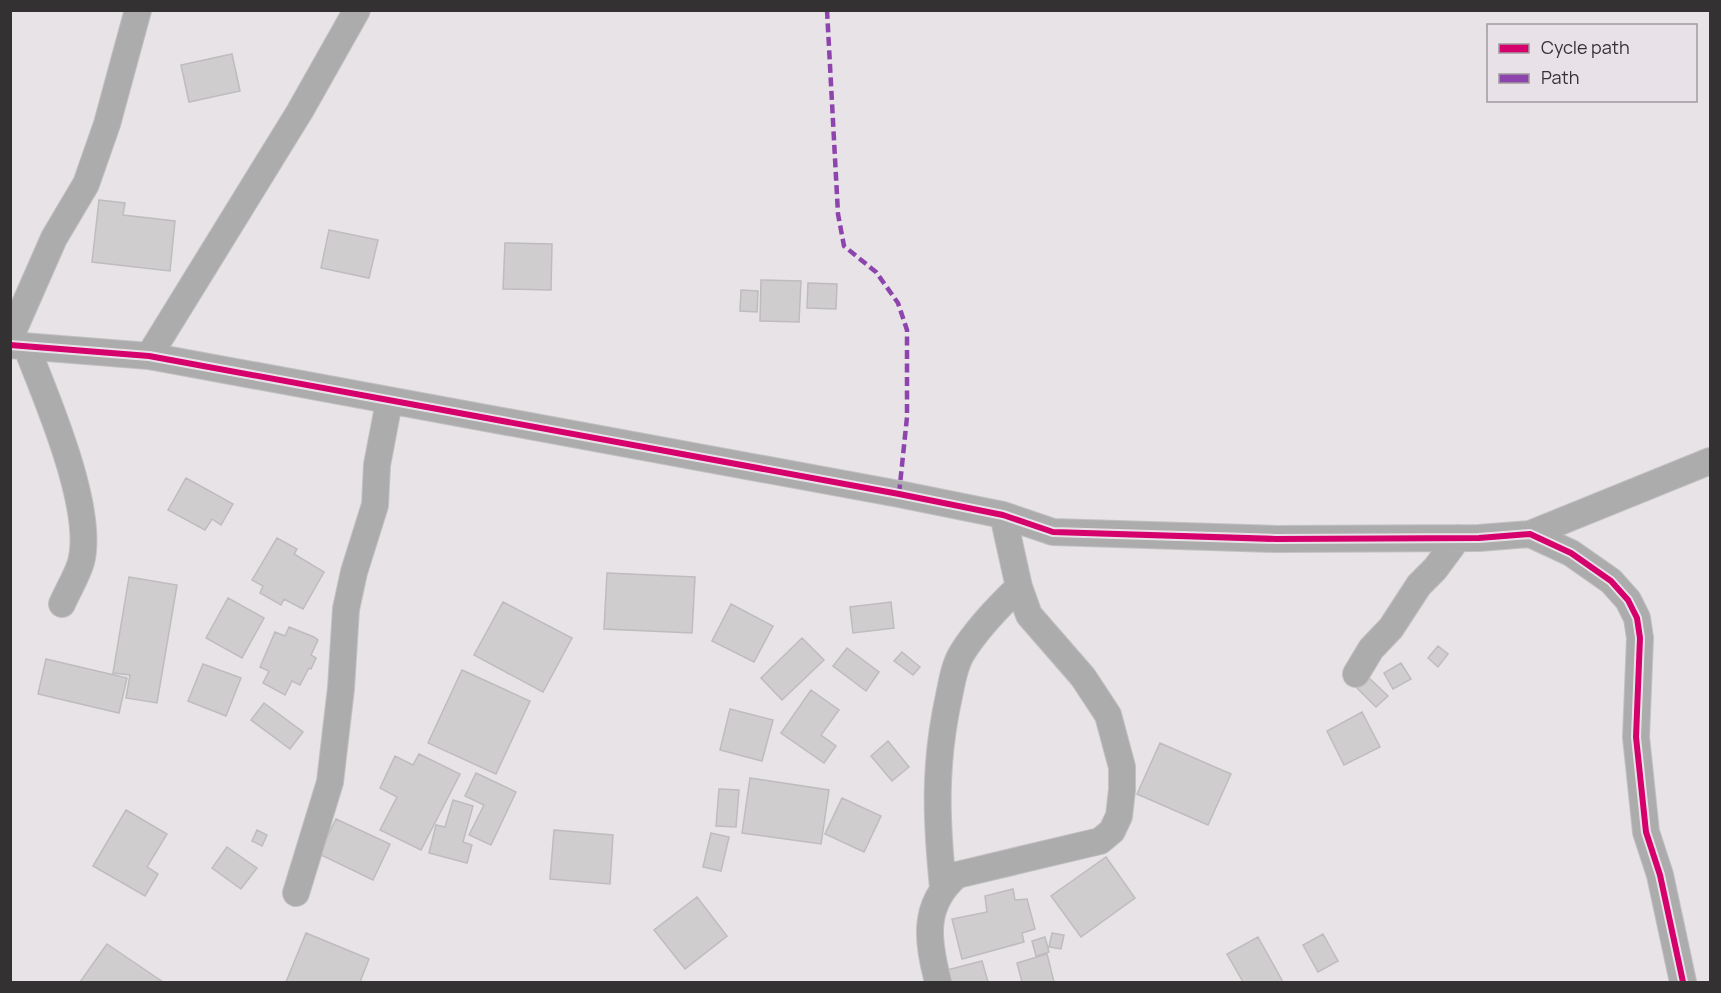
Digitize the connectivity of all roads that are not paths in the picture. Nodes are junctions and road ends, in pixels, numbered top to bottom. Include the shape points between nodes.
1 (138, 10) edge
2 (357, 10) edge
3 (16, 343) edge
4 (149, 357) junction
5 (389, 402) junction
6 (1710, 461) edge
7 (1003, 515) junction
8 (1530, 534) junction
9 (1458, 538) junction
10 (1019, 587) junction
11 (62, 604) dead end
12 (1356, 674) dead end
13 (943, 887) junction
14 (296, 893) dead end
15 (938, 982) edge
16 (1683, 982) edge

1 - 3 street via 86,184 54,238
2 - 4 street via 300,111
3 - 4 street
3 - 11 street via 58,428 83,528 81,561
4 - 5 street
5 - 7 street
5 - 14 street via 377,465 375,505 346,609 330,782
6 - 8 street
7 - 9 street via 1053,532 1276,539
7 - 10 street
8 - 9 street
8 - 16 street via 1571,553 1611,581 1637,618 1640,648 1636,736 1646,832 1660,875
9 - 12 street
10 - 13 street via 962,653 955,670 936,781
10 - 13 street via 1029,615 1083,677 1108,715 1122,767 1119,816 1112,831 1100,841 957,875
13 - 15 street via 928,931

